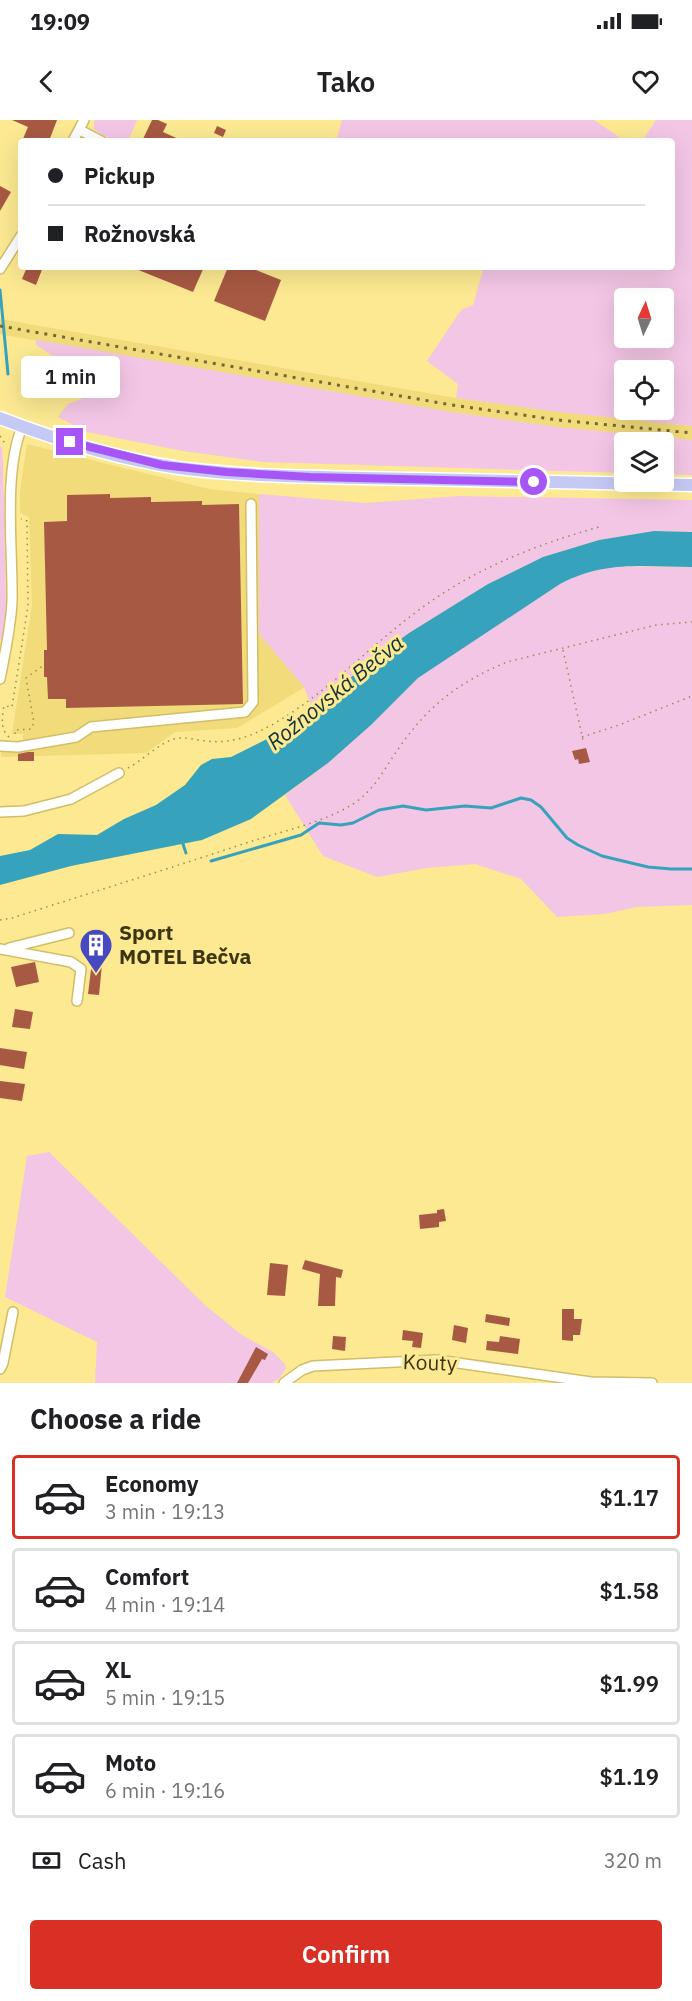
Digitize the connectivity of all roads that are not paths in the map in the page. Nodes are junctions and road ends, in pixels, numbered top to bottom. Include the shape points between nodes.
1 (84, 120) edge
2 (80, 130) junction
3 (76, 138) edge
4 (95, 138) edge
5 (18, 241) edge
6 (0, 269) edge
7 (0, 418) edge
8 (22, 427) junction
9 (692, 485) edge
10 (251, 504) dead end
11 (2, 660) edge
12 (0, 679) edge
13 (0, 746) edge
14 (119, 773) road end
15 (0, 812) edge
16 (69, 933) dead end
17 (3, 948) edge
18 (77, 1001) dead end
19 (14, 1312) dead end
20 (0, 1369) edge
21 (295, 1380) edge
22 (284, 1383) edge
23 (652, 1383) edge

1 - 2 street
2 - 3 street
2 - 4 street
5 - 6 street
7 - 8 main road
8 - 9 main road via 140,460 201,470 310,477
8 - 11 street via 13,459 12,602
10 - 13 street via 254,702 245,712 91,728 76,737 18,747
11 - 12 street
14 - 15 street via 71,799 24,811
16 - 17 street
17 - 18 street via 70,962 81,969
19 - 20 street
21 - 22 street, Kouty
21 - 23 street, Kouty via 302,1370 313,1366 437,1360 591,1382

